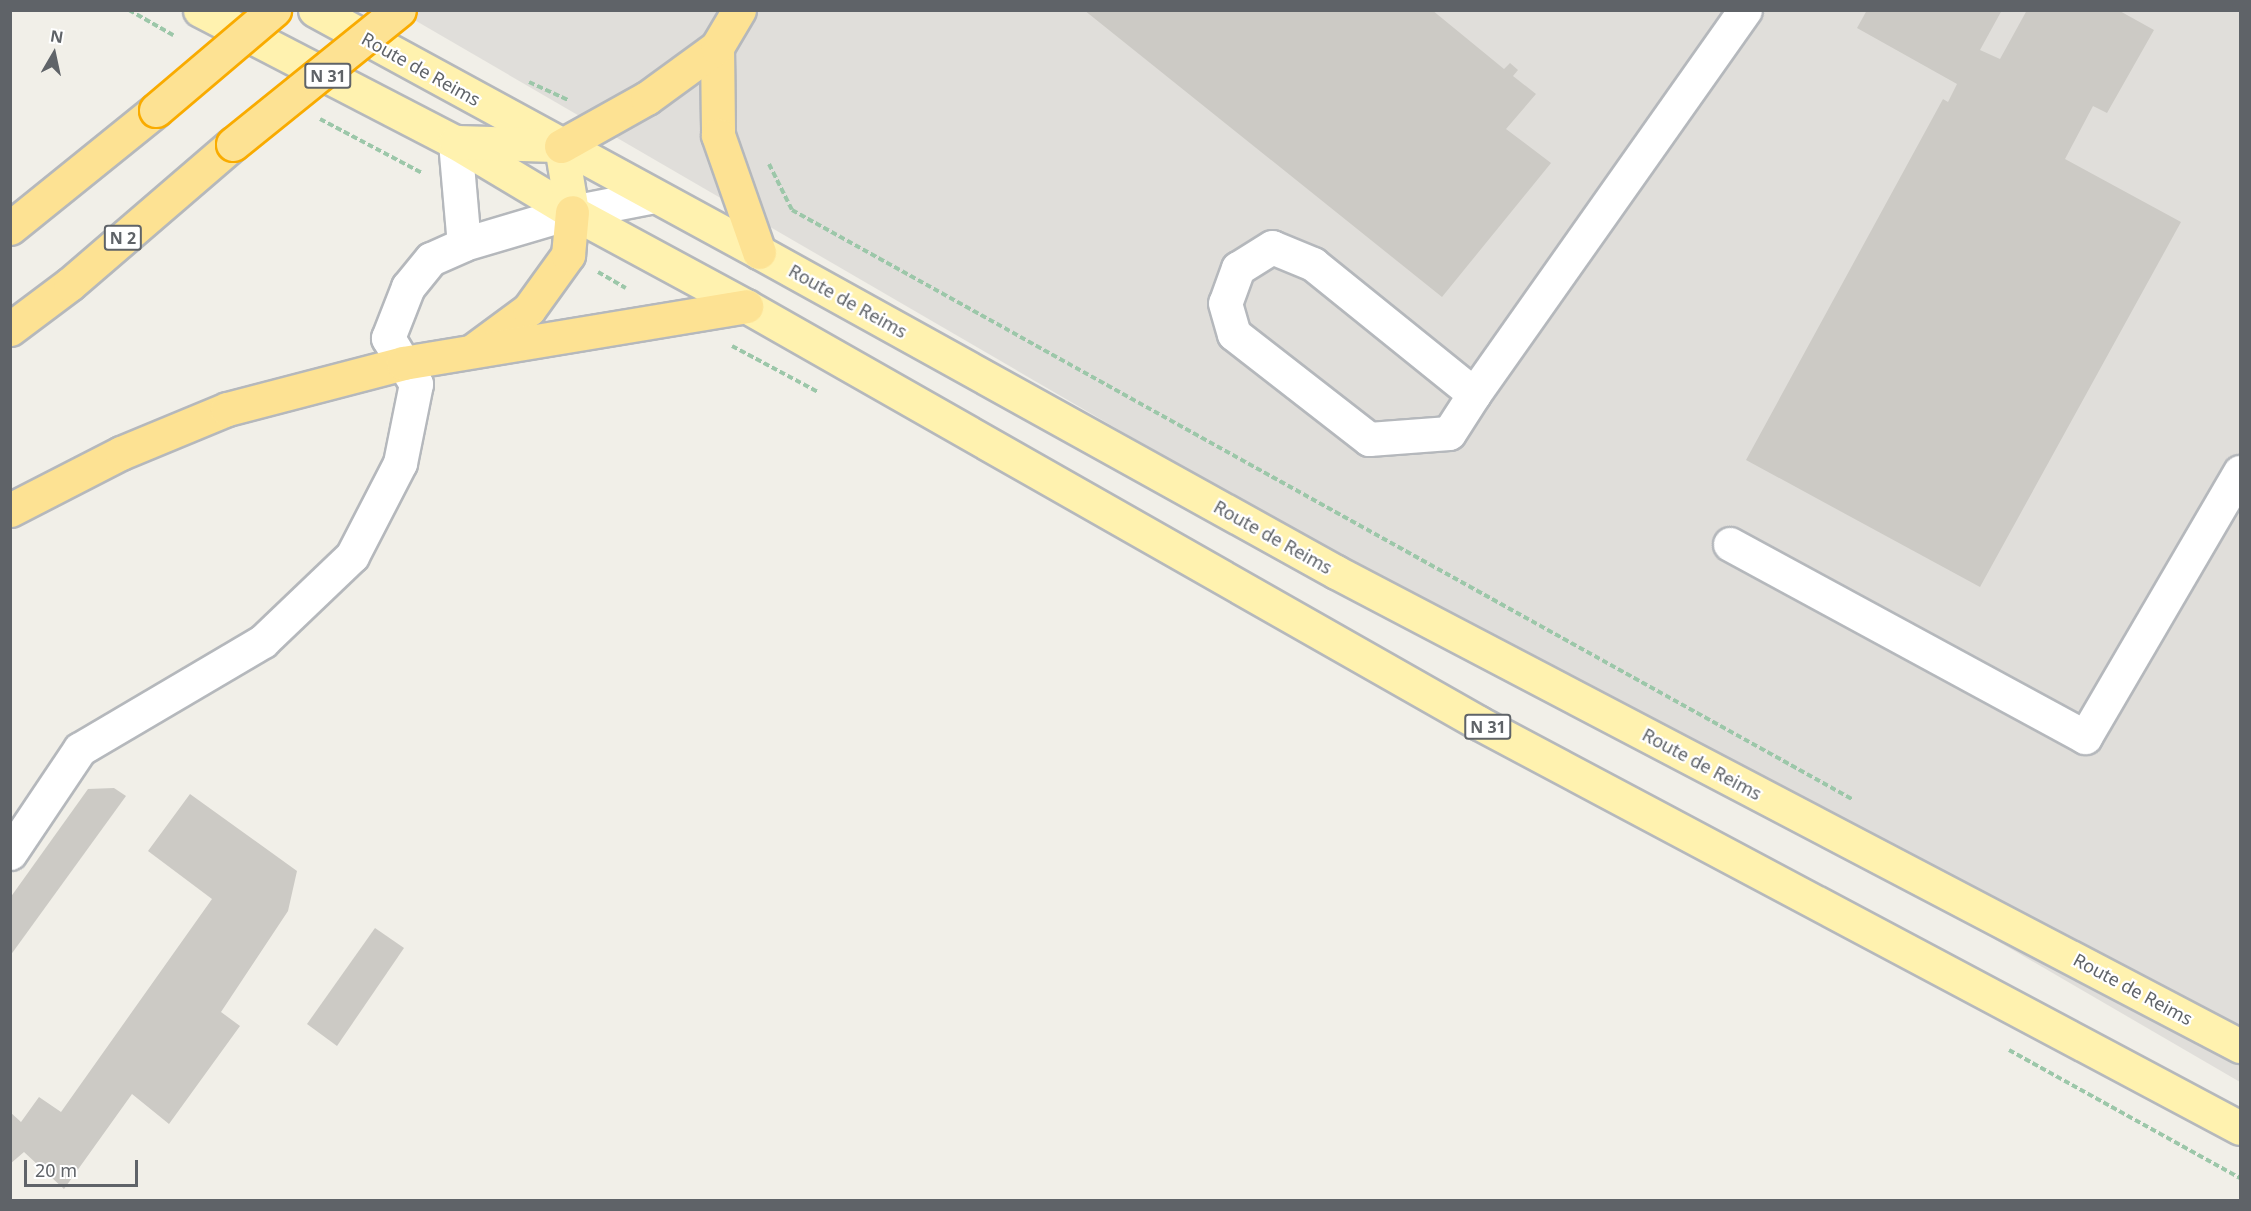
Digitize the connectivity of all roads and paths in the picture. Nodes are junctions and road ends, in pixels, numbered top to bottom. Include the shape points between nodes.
1 (200, 10) edge
2 (274, 10) edge
3 (315, 10) edge
4 (399, 10) edge
5 (739, 10) edge
6 (1745, 10) edge
7 (717, 46) junction
8 (526, 81) dead end
9 (577, 97) dead end
10 (718, 135) junction
11 (455, 142) junction
12 (561, 146) junction
13 (654, 196) junction
14 (572, 212) junction
15 (10, 228) edge
16 (464, 244) junction
17 (759, 252) junction
18 (746, 306) junction
19 (10, 329) edge
20 (472, 352) junction
21 (403, 363) junction
22 (1474, 394) junction
23 (2241, 472) edge
24 (10, 510) edge
25 (1730, 544) dead end
26 (1857, 801) dead end
27 (10, 853) edge
28 (2241, 1046) edge
29 (2241, 1128) edge

1 - 11 main road, N 31
2 - 15 highway, bridge
3 - 12 main road, Route de Reims
4 - 19 highway, N 2, bridge via 70,284
5 - 7 highway
6 - 22 street
7 - 10 highway
7 - 12 highway via 647,98
8 - 9 path via 566,100
10 - 17 highway
10 - 26 path via 770,164 792,210
11 - 12 main road
11 - 14 main road, N 31
11 - 16 street
12 - 13 main road, Route de Reims
12 - 14 main road
13 - 14 street
13 - 17 main road, Route de Reims
14 - 16 street
14 - 18 main road, N 31
14 - 20 highway via 568,255 548,284 529,309
16 - 21 street via 431,259 408,287 388,338
17 - 28 main road, Route de Reims via 1336,572
18 - 20 highway
18 - 29 main road, N 31 via 1479,723
20 - 21 highway
21 - 24 highway via 227,409 121,453
21 - 27 street via 416,384 400,463 352,556 263,641 80,749
22 - 22 street via 1449,433 1369,439 1234,334 1225,303 1238,268 1272,247 1313,264
23 - 25 street via 2085,737

